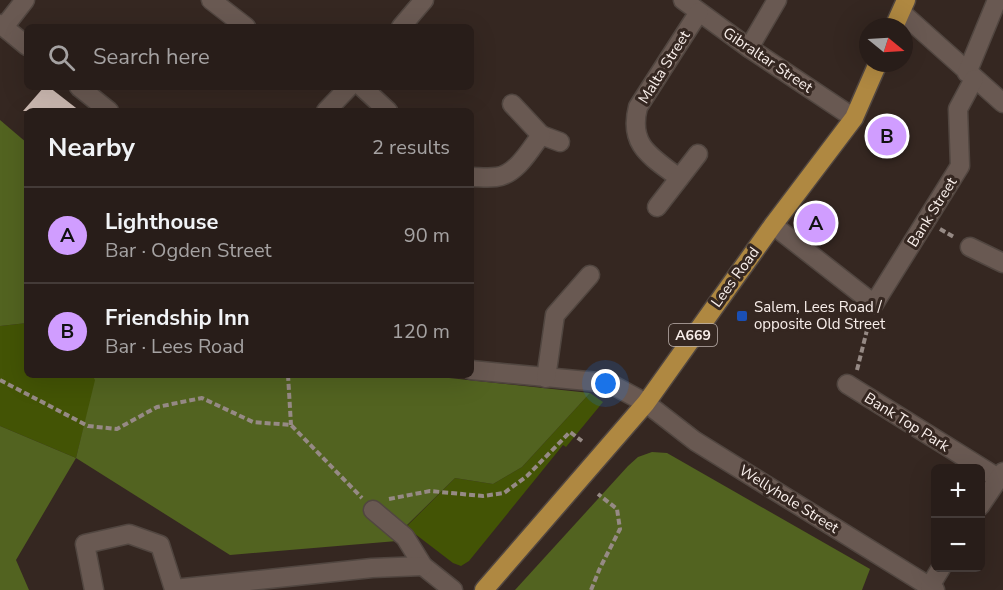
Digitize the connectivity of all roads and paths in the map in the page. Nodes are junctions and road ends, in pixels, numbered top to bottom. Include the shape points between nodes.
1 (25, 0) edge
2 (211, 0) edge
3 (424, 0) edge
4 (683, 0) edge
5 (777, 0) edge
6 (997, 0) edge
7 (699, 12) junction
8 (900, 13) edge
9 (242, 24) edge
10 (404, 24) edge
11 (2, 26) edge
12 (24, 44) edge
13 (749, 48) junction
14 (874, 72) edge
15 (971, 76) junction
16 (83, 90) edge
17 (365, 90) edge
18 (1003, 103) edge
19 (512, 104) dead end
20 (105, 108) edge
21 (385, 108) edge
22 (854, 118) junction
23 (541, 135) junction
24 (560, 142) dead end
25 (698, 154) dead end
26 (474, 177) edge
27 (679, 178) junction
28 (657, 207) dead end
29 (926, 220) junction
30 (773, 225) junction
31 (970, 247) joint
32 (1003, 263) edge
33 (590, 275) dead end
34 (874, 304) junction
35 (474, 370) edge
36 (288, 378) edge
37 (546, 378) junction
38 (0, 380) edge
39 (850, 386) joint
40 (646, 403) junction
41 (291, 424) junction
42 (582, 441) dead end
43 (1000, 475) edge
44 (598, 494) dead end
45 (985, 499) edge
46 (370, 507) junction
47 (423, 566) junction
48 (939, 572) edge
49 (932, 588) edge
50 (94, 590) edge
51 (453, 590) edge
52 (484, 590) edge
53 (591, 590) edge

1 - 11 street
2 - 9 street
3 - 10 street
4 - 7 street, Gibraltar Street
5 - 13 street
6 - 15 street, Bank Street
7 - 13 street, Gibraltar Street
7 - 27 street, Malta Street via 638,107 635,120 636,137 646,152
8 - 15 street
11 - 12 street
13 - 22 street, Gibraltar Street
14 - 22 main road, Lees Road / A669
15 - 18 street
15 - 29 street, Bank Street via 958,109 960,166
16 - 20 street
17 - 21 street
19 - 23 street
22 - 30 main road, Lees Road / A669
23 - 24 street
23 - 26 street via 513,169 498,177
25 - 27 street
27 - 28 street
29 - 31 path
29 - 34 street, Bank Street
30 - 34 street
30 - 40 main road, Lees Road / A669
31 - 32 street
33 - 37 street via 555,315
34 - 39 path
35 - 37 street, Wellyhole Street
36 - 41 path
37 - 40 street, Wellyhole Street via 609,383
38 - 41 path via 88,426 117,429 157,407 202,398 254,422
39 - 43 street, Bank Top Park
40 - 49 street, Wellyhole Street via 695,441
40 - 52 main road, Lees Road / A669
41 - 46 path
42 - 46 path via 570,432 527,476 504,492 483,496 430,491
43 - 45 street
44 - 53 path via 617,509 620,529
46 - 47 street via 405,537
47 - 50 street via 174,589 160,544 129,534 85,544
47 - 51 street
48 - 49 street

